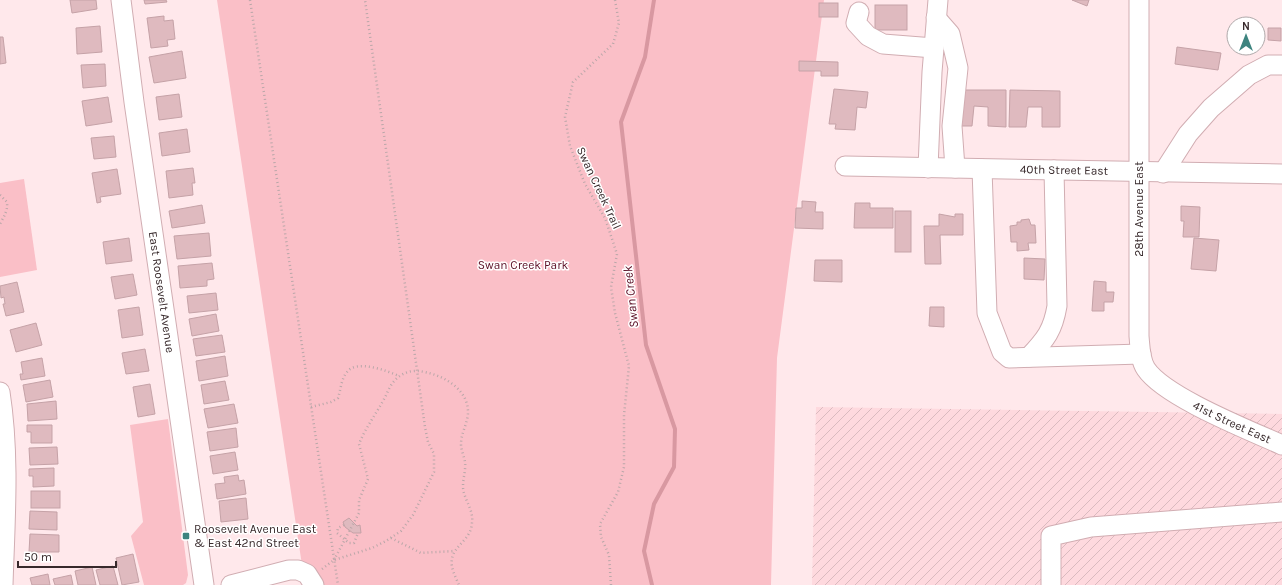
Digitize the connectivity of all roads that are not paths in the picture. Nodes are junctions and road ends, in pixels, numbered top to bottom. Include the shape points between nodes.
1 (121, 0) edge
2 (1139, 0) edge
3 (937, 9) edge
4 (859, 12) dead end
5 (934, 48) junction
6 (1282, 65) edge
7 (845, 166) dead end
8 (928, 168) junction
9 (955, 168) junction
10 (982, 169) junction
11 (1054, 170) junction
12 (1138, 172) junction
13 (1163, 172) junction
14 (1282, 174) edge
15 (1141, 354) junction
16 (1029, 357) junction
17 (0, 392) edge
18 (1182, 398) joint
19 (1282, 445) edge
20 (1282, 512) edge
21 (2, 562) edge
22 (312, 581) edge
23 (3, 585) edge
24 (204, 585) edge
25 (231, 585) edge
26 (1051, 585) edge

1 - 24 street, East Roosevelt Avenue
2 - 12 street, 28th Avenue East
3 - 5 street
3 - 9 street via 950,34 958,68 952,126
4 - 5 street via 856,23 868,36 883,44
5 - 8 street
6 - 13 street via 1268,65 1249,75 1211,108 1188,134
7 - 8 street, 40th Street East
8 - 9 street, 40th Street East
9 - 10 street, 40th Street East
10 - 11 street, 40th Street East
10 - 16 street via 987,313 1002,352 1009,358
11 - 12 street, 40th Street East
11 - 16 street via 1057,306 1054,325 1042,344
12 - 13 street, 40th Street East
12 - 15 street, 28th Avenue East
13 - 14 street, 40th Street East
15 - 16 street
15 - 18 street, 28th Avenue East via 1151,375
17 - 21 street via 6,429
18 - 19 street, 41st Street East
20 - 26 street via 1091,527 1051,536
21 - 23 street
22 - 25 street via 303,572 293,570

